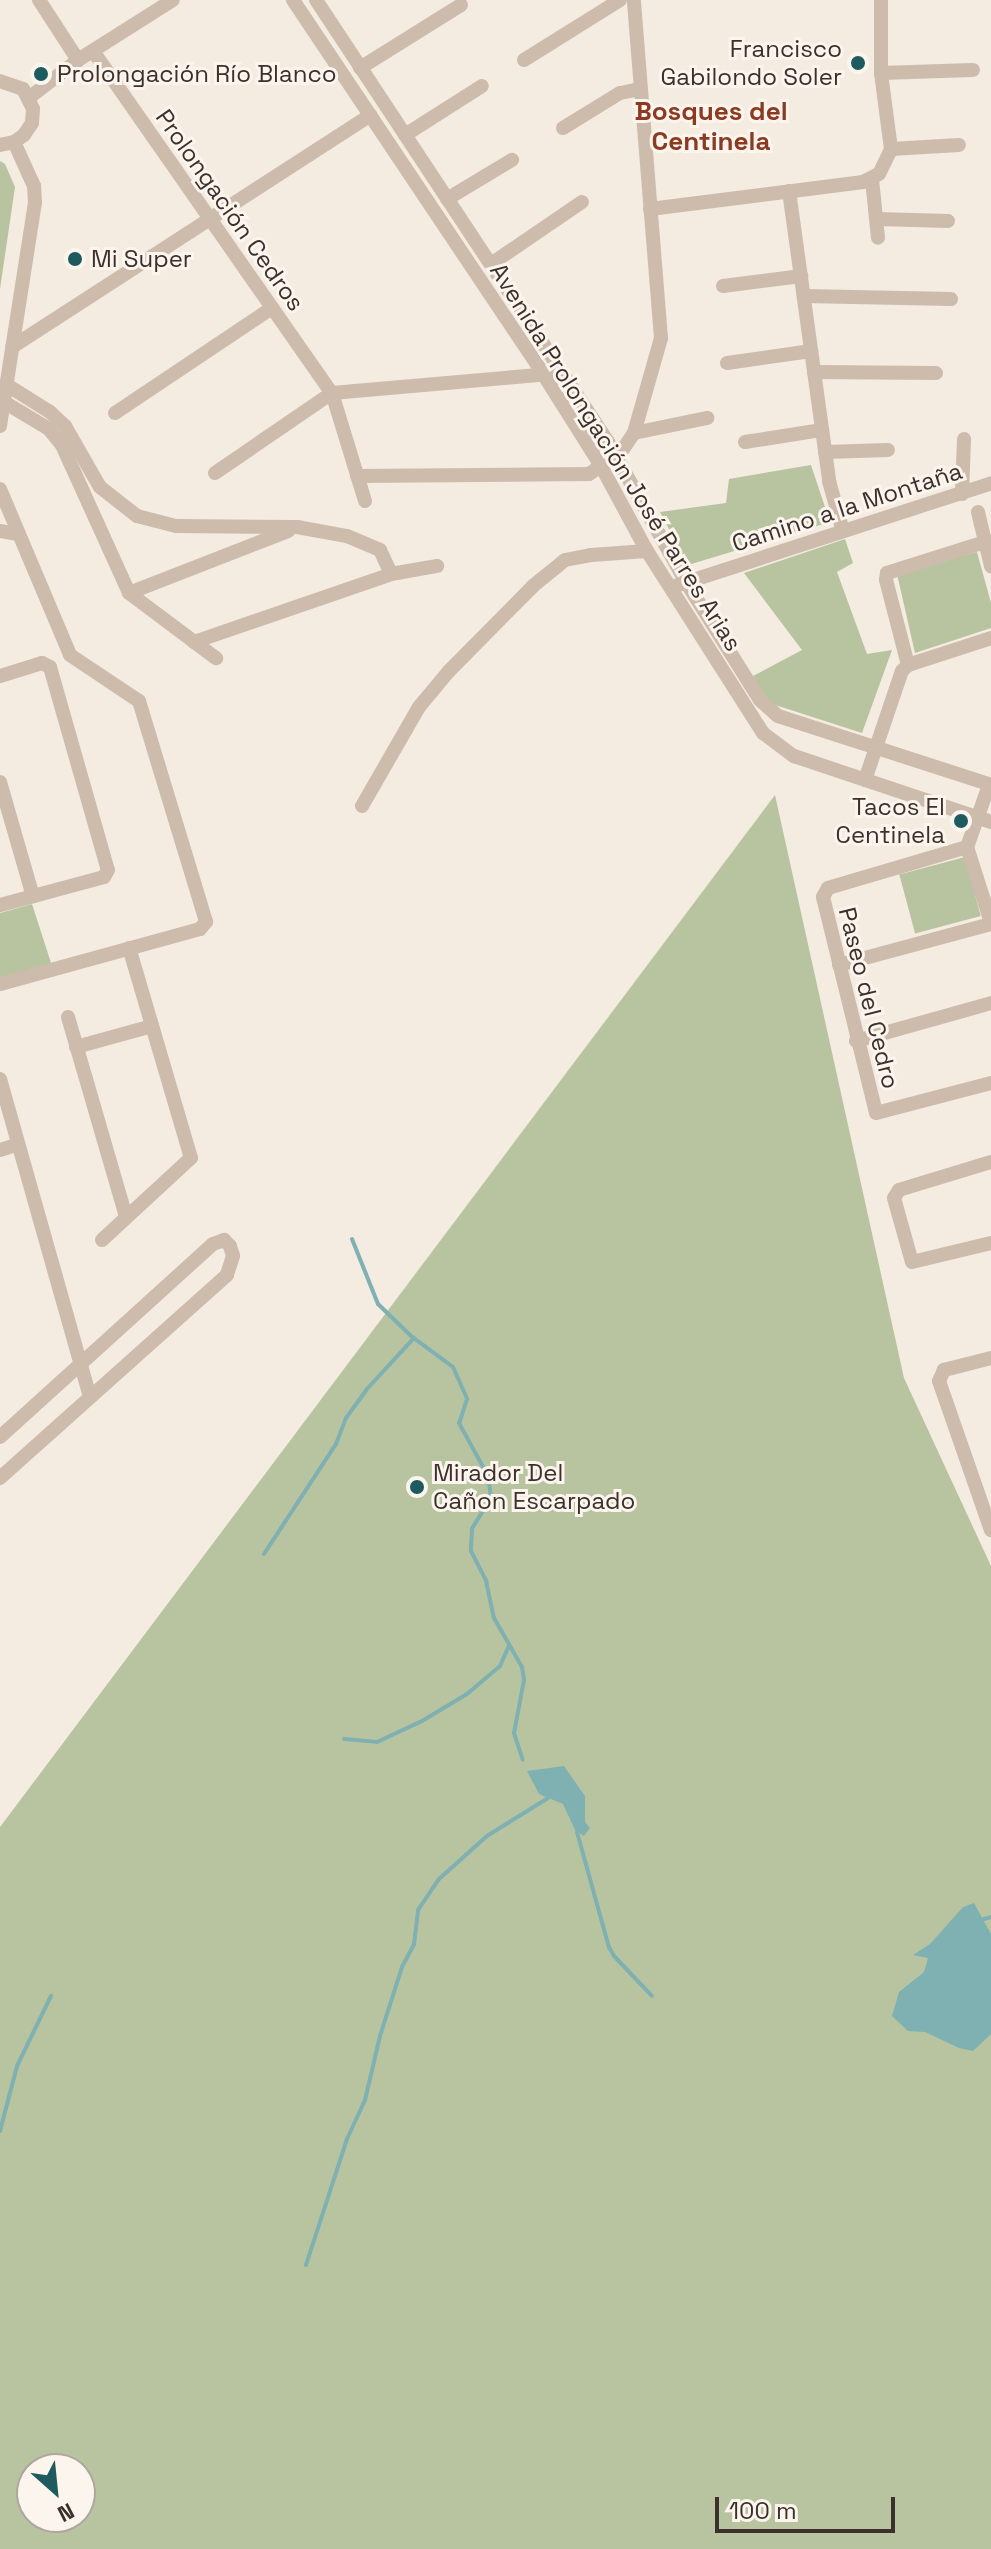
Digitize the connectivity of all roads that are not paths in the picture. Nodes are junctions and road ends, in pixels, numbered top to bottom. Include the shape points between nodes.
1 (39, 0) edge
2 (173, 0) edge
3 (293, 0) edge
4 (620, 0) edge
5 (634, 0) edge
6 (881, 0) edge
7 (320, 1) edge
8 (461, 5) dead end
9 (93, 51) junction
10 (78, 60) junction
11 (524, 60) dead end
12 (360, 68) junction
13 (973, 70) dead end
14 (881, 73) junction
15 (0, 81) edge
16 (482, 86) dead end
17 (641, 89) junction
18 (30, 97) junction
19 (370, 115) junction
20 (563, 128) dead end
21 (405, 135) junction
22 (7, 144) edge
23 (959, 145) dead end
24 (891, 149) junction
25 (512, 160) dead end
26 (872, 179) junction
27 (789, 191) junction
28 (447, 199) junction
29 (582, 202) dead end
30 (650, 209) junction
31 (877, 219) junction
32 (211, 221) junction
33 (948, 221) dead end
34 (878, 238) dead end
35 (491, 264) junction
36 (801, 276) junction
37 (723, 286) dead end
38 (804, 296) junction
39 (951, 299) dead end
40 (272, 308) junction
41 (12, 347) junction
42 (811, 351) junction
43 (727, 363) dead end
44 (558, 367) junction
45 (814, 372) junction
46 (936, 373) dead end
47 (545, 377) junction
48 (7, 385) junction
49 (332, 393) junction
50 (4, 402) junction
51 (115, 413) dead end
52 (707, 418) dead end
53 (0, 426) edge
54 (822, 430) junction
55 (634, 433) junction
56 (964, 439) dead end
57 (745, 442) dead end
58 (888, 450) dead end
59 (825, 452) junction
60 (617, 458) junction
61 (601, 466) junction
62 (215, 473) dead end
63 (357, 476) junction
64 (991, 483) edge
65 (100, 487) junction
66 (0, 489) edge
67 (85, 494) junction
68 (962, 494) junction
69 (365, 501) dead end
70 (978, 512) dead end
71 (297, 527) junction
72 (0, 531) edge
73 (843, 531) junction
74 (17, 534) junction
75 (985, 542) junction
76 (647, 551) junction
77 (437, 566) dead end
78 (991, 566) edge
79 (391, 574) junction
80 (686, 582) junction
81 (671, 589) junction
82 (129, 593) junction
83 (991, 638) edge
84 (194, 642) junction
85 (216, 658) dead end
86 (908, 665) junction
87 (0, 676) edge
88 (778, 716) junction
89 (763, 733) junction
90 (876, 747) junction
91 (865, 780) junction
92 (0, 782) edge
93 (990, 785) edge
94 (362, 806) dead end
95 (984, 820) edge
96 (967, 847) junction
97 (33, 896) junction
98 (0, 905) edge
99 (991, 923) edge
100 (129, 948) junction
101 (839, 965) junction
102 (0, 984) edge
103 (991, 1003) edge
104 (68, 1017) dead end
105 (152, 1026) junction
106 (856, 1041) junction
107 (76, 1047) junction
108 (0, 1079) edge
109 (991, 1083) edge
110 (18, 1144) junction
111 (0, 1150) edge
112 (991, 1162) edge
113 (126, 1216) junction
114 (102, 1240) dead end
115 (991, 1243) edge
116 (991, 1358) edge
117 (81, 1363) junction
118 (90, 1396) junction
119 (0, 1437) edge
120 (0, 1478) edge
121 (991, 1530) edge

1 - 10 street
2 - 9 street
3 - 19 street, Avenida Prolongación José Parres Arias
4 - 11 street
5 - 17 street
6 - 14 street
7 - 12 street, Avenida Prolongación José Parres Arias
8 - 12 street
9 - 10 street
9 - 32 street, Prolongación Cedros
10 - 18 street
12 - 21 street, Avenida Prolongación José Parres Arias
13 - 14 street
14 - 24 street
15 - 18 street via 15,83
16 - 21 street
17 - 20 street via 620,93
17 - 30 street
18 - 22 street via 32,123
19 - 32 street
19 - 47 street, Avenida Prolongación José Parres Arias
21 - 28 street, Avenida Prolongación José Parres Arias
22 - 41 street via 34,186 35,203
23 - 24 street
24 - 26 street
25 - 28 street
26 - 27 street
26 - 31 street
27 - 30 street
27 - 36 street
28 - 35 street, Avenida Prolongación José Parres Arias
29 - 35 street
30 - 55 street via 661,338
31 - 33 street
31 - 34 street
32 - 40 street, Prolongación Cedros
32 - 41 street
35 - 44 street, Avenida Prolongación José Parres Arias
36 - 37 street
36 - 38 street
38 - 39 street
38 - 42 street
40 - 49 street, Prolongación Cedros
40 - 51 street
41 - 48 street
42 - 43 street
42 - 45 street
44 - 47 street
44 - 60 street, Avenida Prolongación José Parres Arias
45 - 46 street
45 - 54 street
47 - 49 street
47 - 61 street, Avenida Prolongación José Parres Arias
48 - 50 street
48 - 65 street via 65,426
49 - 62 street
49 - 63 street, Prolongación Cedros
50 - 53 street
50 - 67 street via 33,416 56,437
52 - 55 street
54 - 57 street
54 - 59 street
55 - 60 street
56 - 68 street
58 - 59 street
59 - 73 street
60 - 80 street, Avenida Prolongación José Parres Arias
61 - 63 street via 589,474
61 - 76 street, Avenida Prolongación José Parres Arias
63 - 69 street, Prolongación Cedros
64 - 68 street, Camino a la Montaña
65 - 67 street
65 - 71 street via 137,516 154,522
66 - 74 street
67 - 82 street
68 - 73 street, Camino a la Montaña
70 - 75 street
71 - 79 street via 347,536 380,550
71 - 82 street
72 - 74 street
73 - 80 street, Camino a la Montaña
74 - 100 street via 70,655 139,701 206,922 200,929
75 - 78 street
75 - 86 street via 887,573
76 - 81 street, Avenida Prolongación José Parres Arias
76 - 94 street via 565,560 533,586 419,707
77 - 79 street
79 - 84 street
80 - 81 street, Camino a la Montaña
80 - 88 street, Avenida Prolongación José Parres Arias via 751,688
81 - 89 street, Avenida Prolongación José Parres Arias
82 - 84 street
83 - 86 street
84 - 85 street
86 - 90 street via 896,680
87 - 97 street via 47,664 108,870 104,877
88 - 89 street
88 - 90 street, Avenida Prolongación José Parres Arias
89 - 91 street, Avenida Prolongación José Parres Arias via 794,756
90 - 91 street
90 - 93 street, Avenida Prolongación José Parres Arias
91 - 95 street, Avenida Prolongación José Parres Arias
92 - 97 street
93 - 95 street
95 - 96 street
96 - 99 street
96 - 101 street, Paseo del Cedro via 823,892
97 - 98 street
99 - 101 street
100 - 102 street
100 - 105 street
101 - 106 street, Paseo del Cedro
103 - 106 street
104 - 107 street
105 - 107 street
105 - 113 street via 191,1158
106 - 109 street, Paseo del Cedro via 876,1113
107 - 113 street
108 - 110 street
110 - 111 street
110 - 117 street
112 - 115 street via 895,1193 912,1262
113 - 114 street
116 - 121 street via 939,1375
117 - 118 street
117 - 118 street via 213,1244 224,1240 230,1246 233,1256 227,1275
117 - 119 street
118 - 120 street

